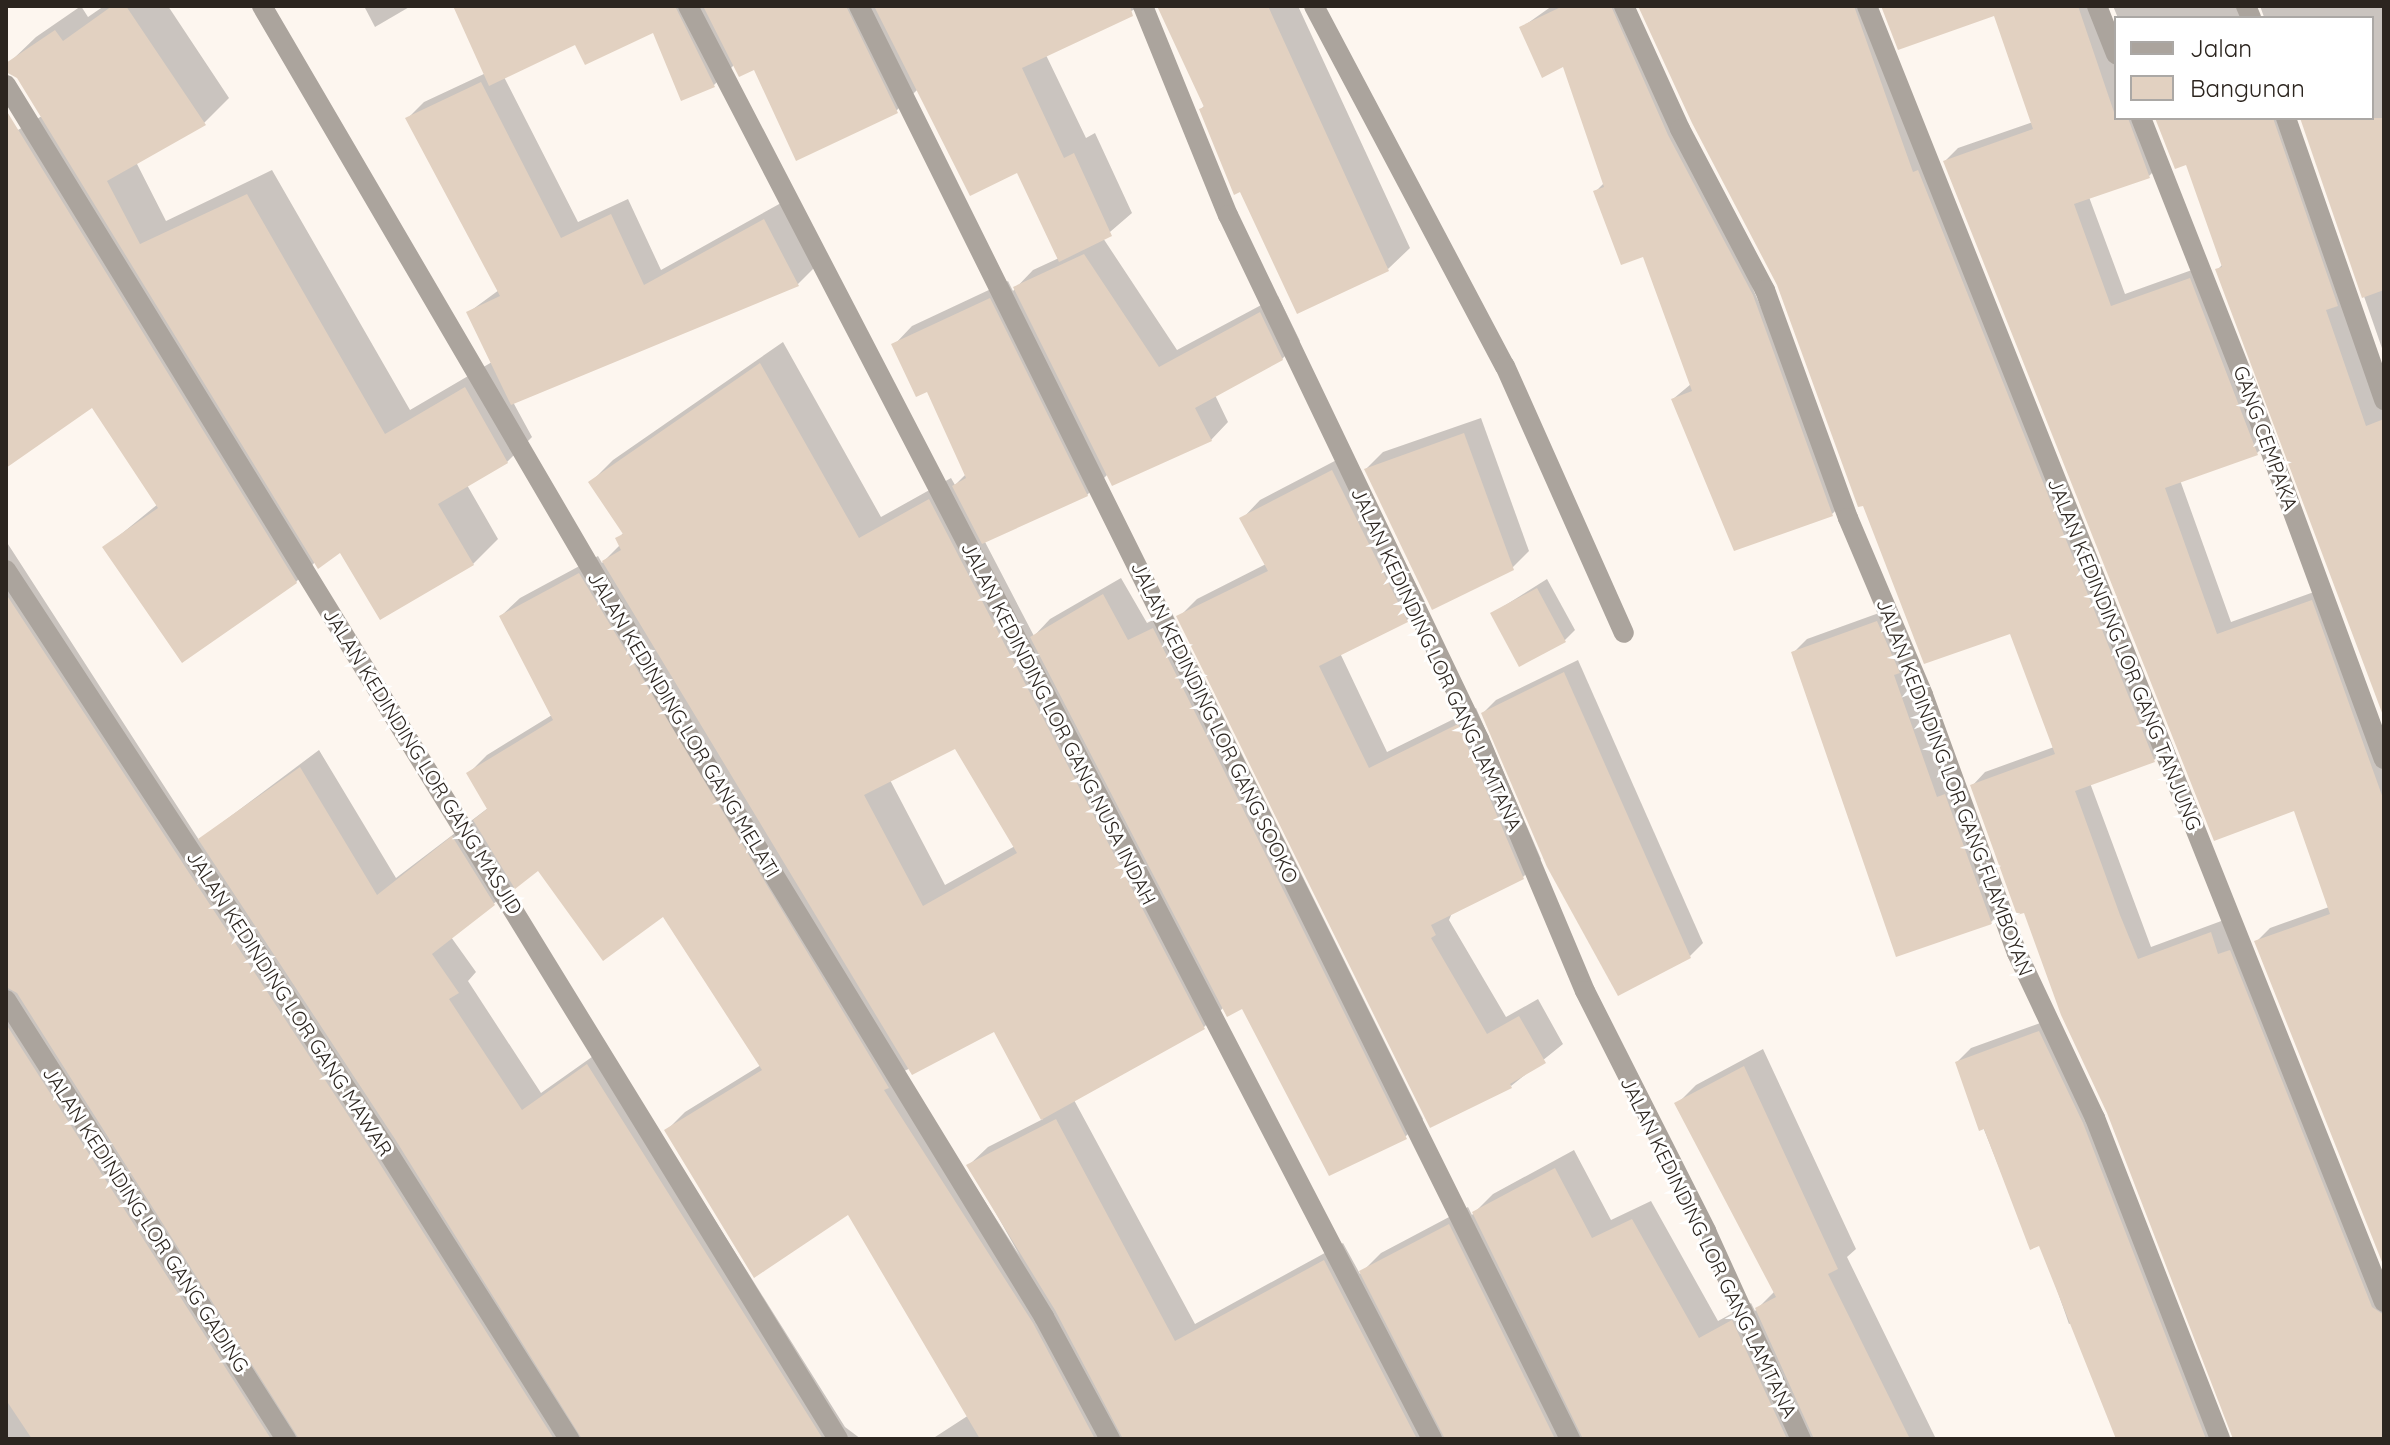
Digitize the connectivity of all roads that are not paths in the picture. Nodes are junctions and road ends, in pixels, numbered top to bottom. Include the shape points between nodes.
1 (262, 6) edge
2 (688, 6) edge
3 (859, 6) edge
4 (1143, 6) edge
5 (1314, 6) edge
6 (1624, 6) edge
7 (1867, 6) edge
8 (2097, 6) edge
9 (2114, 49) edge
10 (6, 85) edge
11 (2142, 120) edge
12 (2287, 120) edge
13 (2384, 400) edge
14 (6, 570) edge
15 (1624, 633) dead end
16 (2384, 759) edge
17 (6, 1000) edge
18 (2384, 1302) edge
19 (286, 1439) edge
20 (569, 1439) edge
21 (838, 1439) edge
22 (1110, 1439) edge
23 (1432, 1439) edge
24 (1570, 1439) edge
25 (1801, 1439) edge
26 (2220, 1439) edge

1 - 22 street, JALAN KEDINDING LOR GANG MELATI via 689,736 1044,1317
2 - 23 street, JALAN KEDINDING LOR GANG NUSA INDAH
3 - 24 street, JALAN KEDINDING LOR GANG SOOKO
4 - 25 street, JALAN KEDINDING LOR GANG LAMTANA via 1228,215 1479,739 1585,991 1706,1231
5 - 15 street via 1505,366
6 - 26 street, JALAN KEDINDING LOR GANG FLAMBOYAN via 1680,129 1765,290 2017,953 2095,1118
7 - 18 street, JALAN KEDINDING LOR GANG TANJUNG
8 - 9 street
10 - 21 street, JALAN KEDINDING LOR GANG MASJID
11 - 16 street, GANG CEMPAKA
12 - 13 street
14 - 20 street, JALAN KEDINDING LOR GANG MAWAR via 384,1146
17 - 19 street, JALAN KEDINDING LOR GANG GADING

